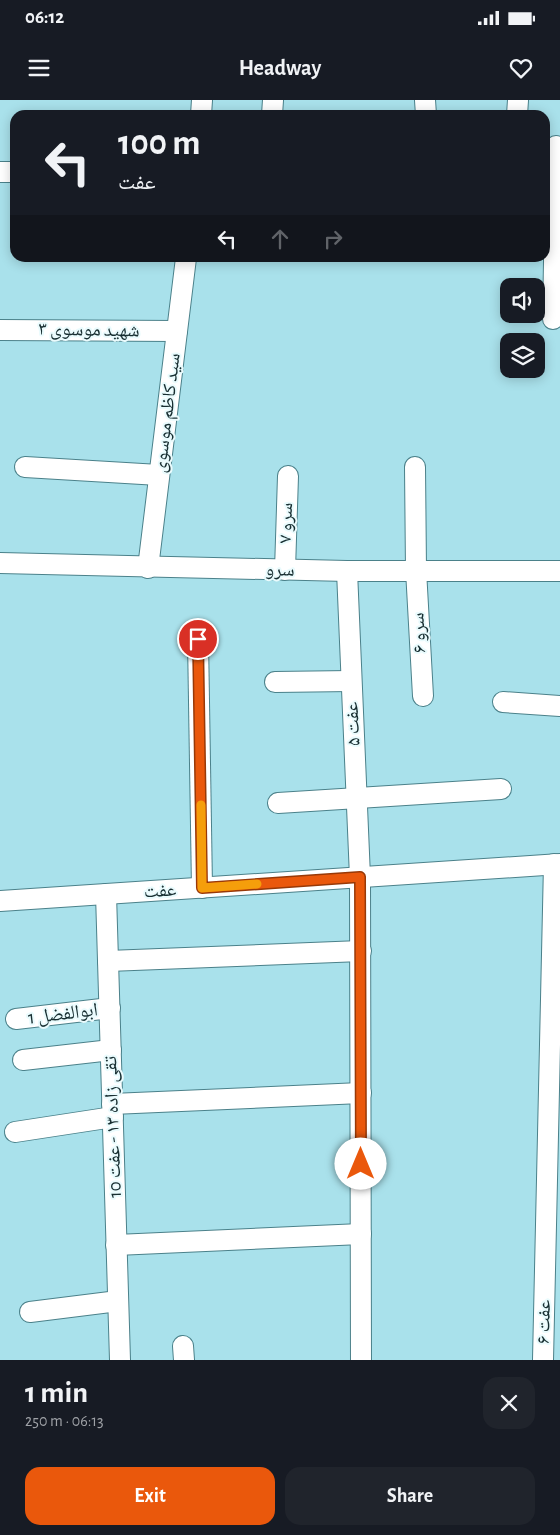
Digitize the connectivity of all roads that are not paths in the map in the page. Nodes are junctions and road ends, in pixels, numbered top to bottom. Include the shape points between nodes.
1 (554, 146) edge
2 (186, 262) edge
3 (553, 319) dead end
4 (0, 330) edge
5 (177, 331) junction
6 (25, 467) dead end
7 (415, 467) dead end
8 (159, 475) junction
9 (288, 476) dead end
10 (0, 563) edge
11 (148, 568) junction
12 (285, 570) junction
13 (416, 570) junction
14 (347, 571) junction
15 (560, 571) edge
16 (198, 639) dead end
17 (351, 681) junction
18 (275, 682) dead end
19 (423, 696) dead end
20 (503, 702) dead end
21 (560, 706) edge
22 (501, 789) dead end
23 (357, 797) junction
24 (278, 803) dead end
25 (557, 864) edge
26 (360, 877) junction
27 (202, 888) junction
28 (106, 894) junction
29 (0, 902) edge
30 (361, 951) junction
31 (108, 961) junction
32 (110, 1008) junction
33 (16, 1019) dead end
34 (111, 1050) junction
35 (23, 1060) dead end
36 (361, 1093) junction
37 (113, 1111) junction
38 (15, 1132) dead end
39 (361, 1234) junction
40 (116, 1245) junction
41 (118, 1301) junction
42 (30, 1312) dead end
43 (120, 1360) edge
44 (355, 1360) edge
45 (543, 1360) edge

1 - 3 street
2 - 5 street, سید کاظم موسوی
4 - 5 street, شهید موسوی ۳
5 - 8 street, سید کاظم موسوی
6 - 8 street
7 - 13 street, سرو ۶
8 - 11 street, سید کاظم موسوی
9 - 12 street, سرو ۷
10 - 11 street, سرو
11 - 12 street, سرو
12 - 14 street, سرو
13 - 14 street, سرو
13 - 15 street, سرو
13 - 19 street, سرو ۶
14 - 17 street, عفت ۵
16 - 27 street
17 - 18 street
17 - 23 street, عفت ۵
20 - 21 street
22 - 23 street
23 - 24 street
23 - 26 street, عفت ۵
25 - 26 street, عفت
25 - 45 street, عفت ۶
26 - 27 street, عفت
26 - 30 street, عفت ۵
27 - 28 street, عفت
28 - 29 street, عفت
28 - 31 street, تقی زاده ۱۳ - عفت 10
30 - 31 street
30 - 36 street, عفت ۵
31 - 32 street, تقی زاده ۱۳ - عفت 10
32 - 33 street, ابوالفضل 1
32 - 34 street, تقی زاده ۱۳ - عفت 10
34 - 35 street
34 - 37 street, تقی زاده ۱۳ - عفت 10
36 - 37 street
36 - 39 street, عفت ۵
37 - 38 street
37 - 40 street, تقی زاده ۱۳ - عفت 10
39 - 40 street
39 - 44 street, عفت ۵
40 - 41 street, تقی زاده ۱۳ - عفت 10
41 - 42 street
41 - 43 street, تقی زاده ۱۳ - عفت 10

